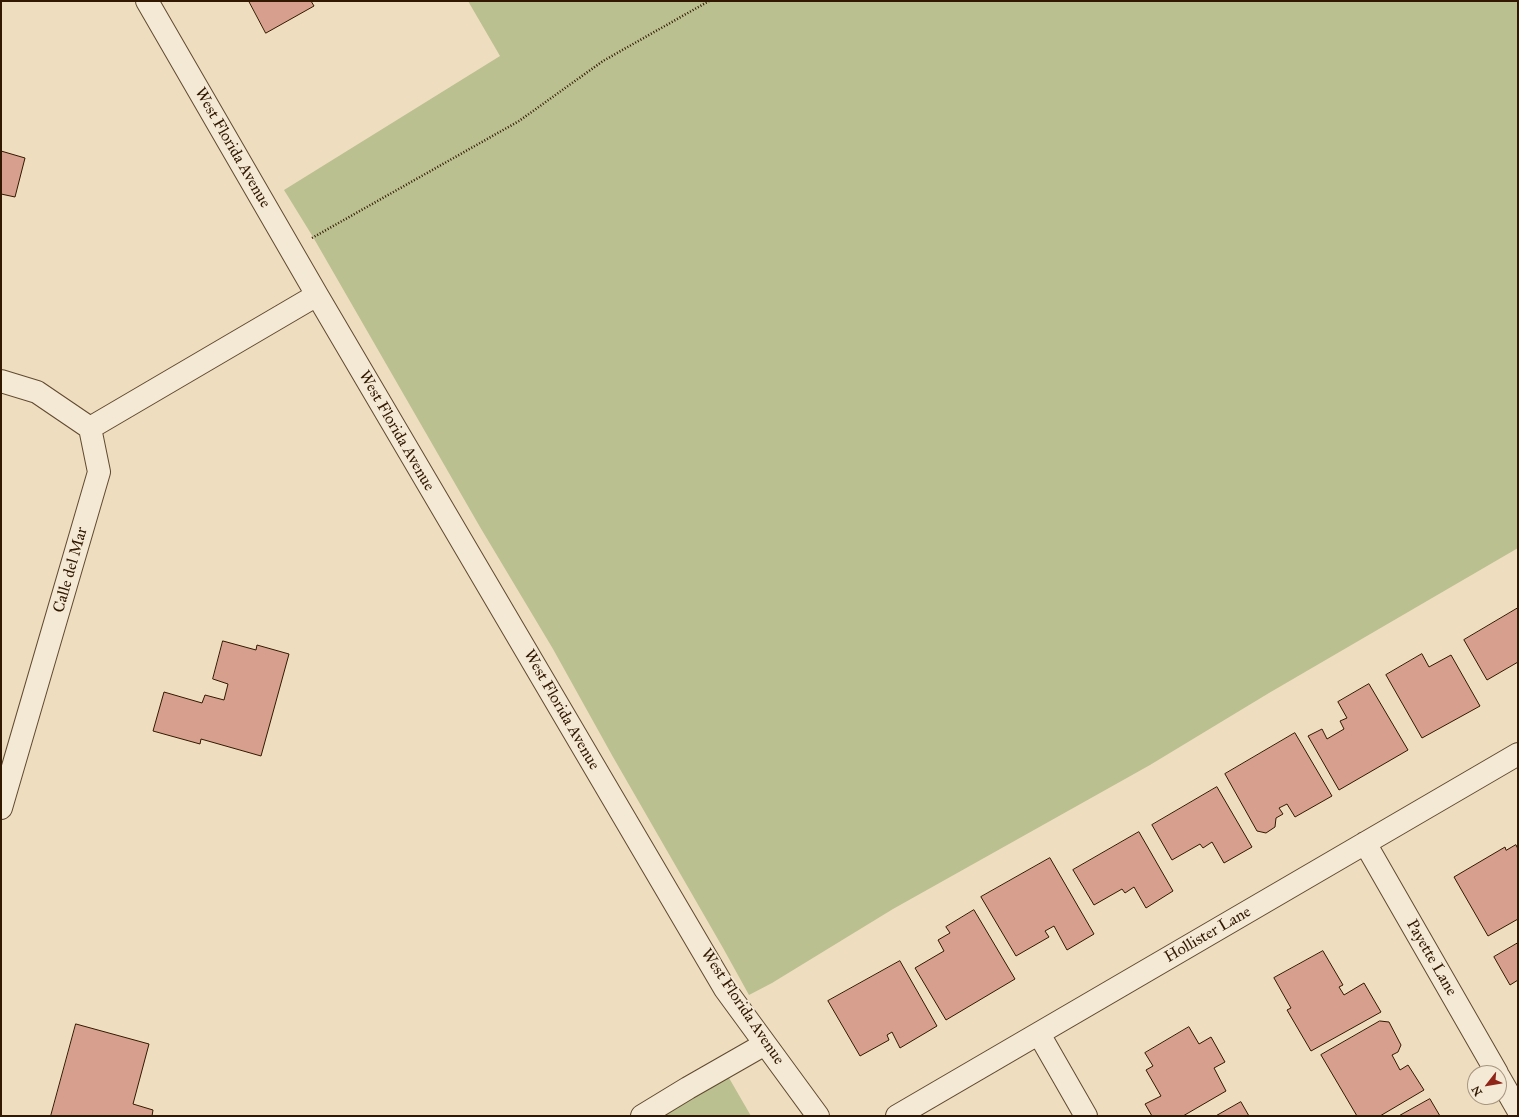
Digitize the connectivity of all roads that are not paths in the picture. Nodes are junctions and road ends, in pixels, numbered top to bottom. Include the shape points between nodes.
1 (147, 1) edge
2 (317, 295) junction
3 (1, 381) edge
4 (90, 428) junction
5 (1518, 754) edge
6 (1, 808) edge
7 (1365, 843) junction
8 (1039, 1034) junction
9 (766, 1044) junction
10 (1492, 1065) edge
11 (1507, 1091) edge
12 (1518, 1110) edge
13 (642, 1116) edge
14 (818, 1116) edge
15 (897, 1116) edge
16 (1086, 1116) edge

1 - 2 street, West Florida Avenue
2 - 4 street
2 - 9 street, West Florida Avenue via 725,989
3 - 4 street via 37,392
4 - 6 street, Calle del Mar via 99,472
5 - 7 street, Hollister Lane
7 - 8 street, Hollister Lane
7 - 10 street, Payette Lane
8 - 15 street, Hollister Lane
8 - 16 street
9 - 13 street
9 - 14 street, West Florida Avenue
11 - 12 street

